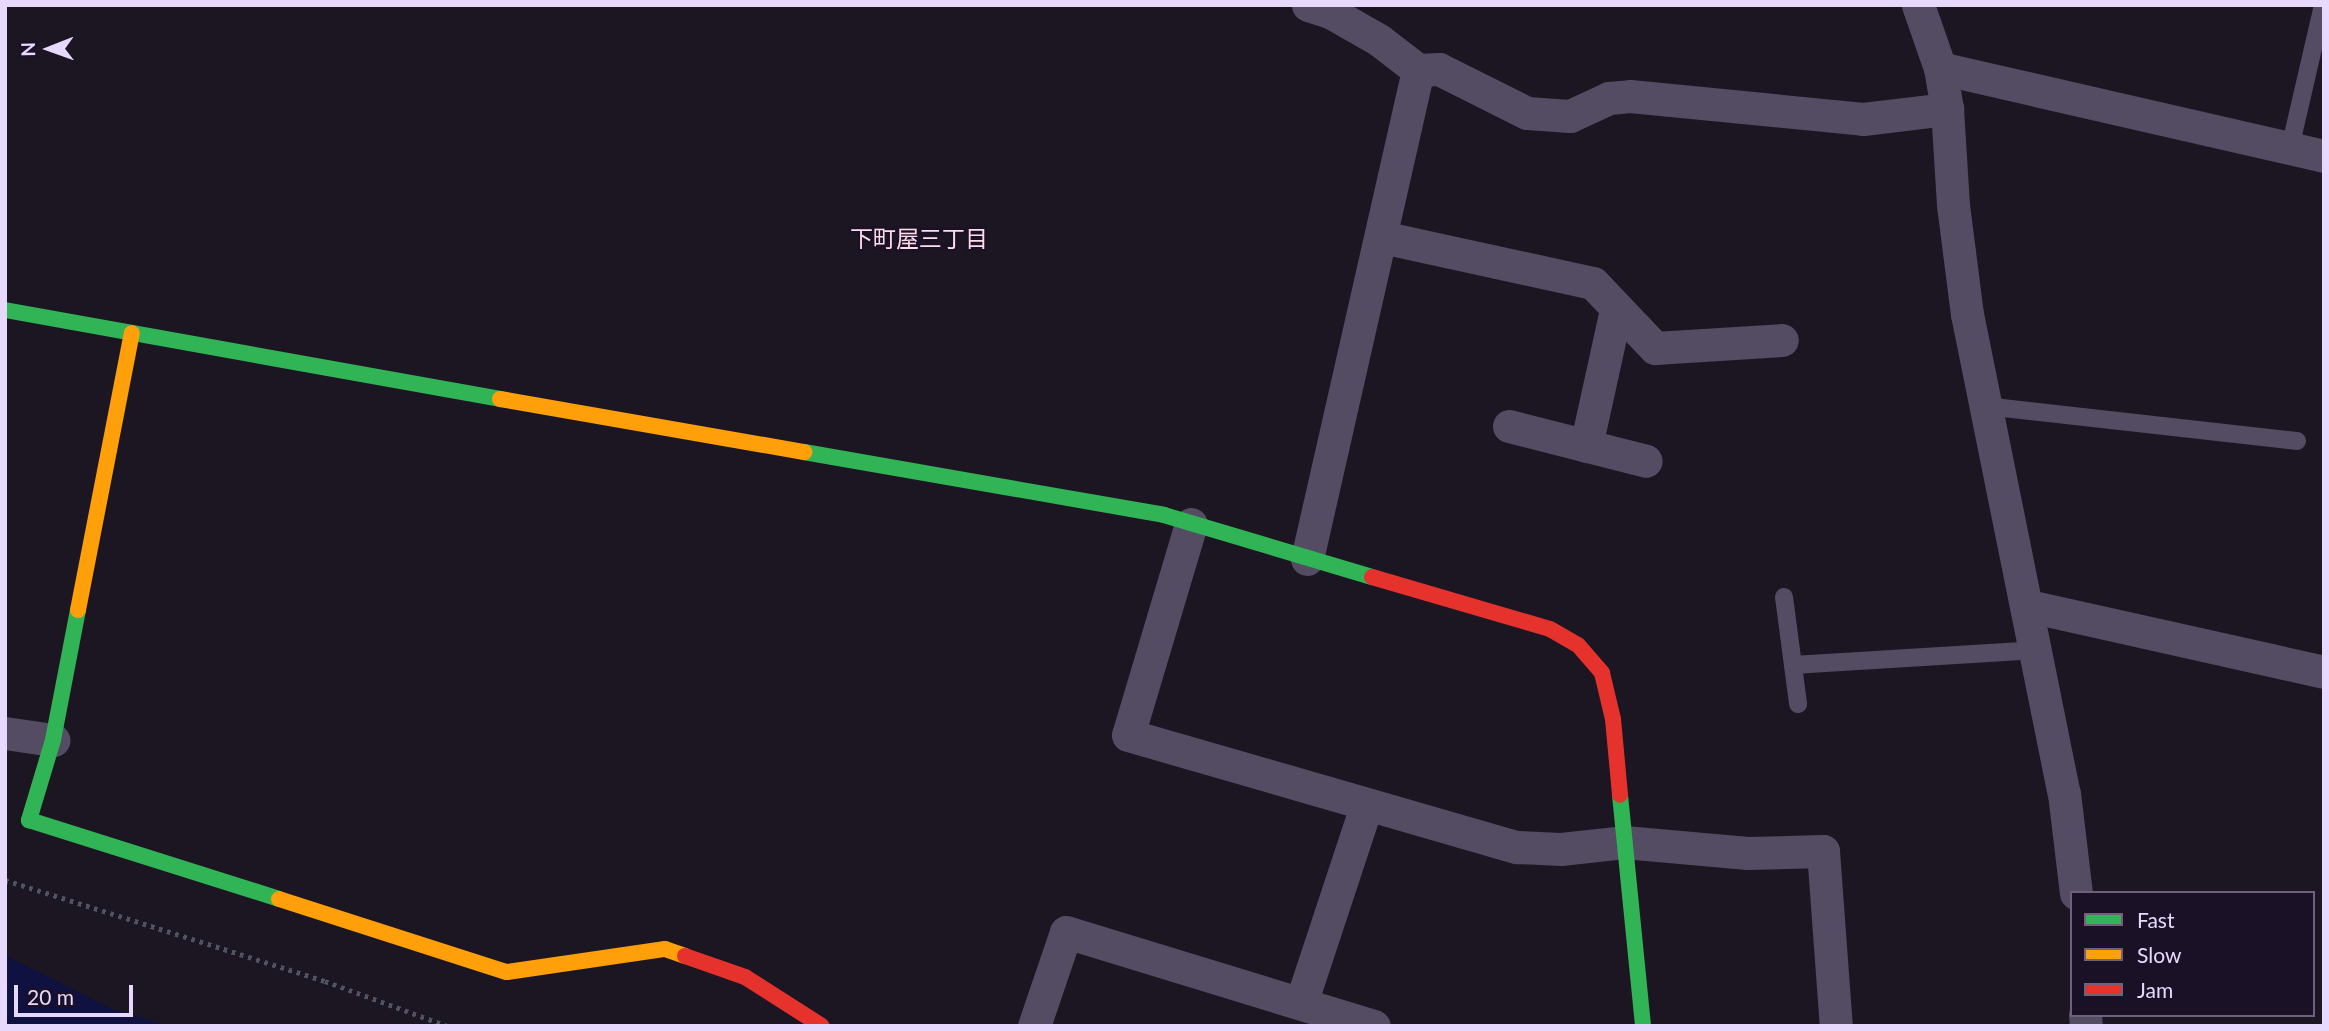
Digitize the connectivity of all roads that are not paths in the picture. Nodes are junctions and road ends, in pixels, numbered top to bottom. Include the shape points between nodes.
1 (1308, 5) edge
2 (1918, 5) edge
3 (2323, 5) edge
4 (1940, 68) junction
5 (1418, 70) junction
6 (1947, 109) junction
7 (2290, 148) junction
8 (2324, 156) edge
9 (1382, 237) junction
10 (5, 310) edge
11 (1616, 310) junction
12 (132, 333) junction
13 (1782, 340) dead end
14 (1985, 406) junction
15 (1508, 426) dead end
16 (2297, 441) dead end
17 (1586, 446) junction
18 (1646, 461) dead end
19 (1191, 523) junction
20 (1307, 559) junction
21 (1784, 597) dead end
22 (2029, 606) junction
23 (2037, 650) junction
24 (1793, 665) junction
25 (2324, 672) edge
26 (1798, 704) dead end
27 (5, 733) edge
28 (53, 740) junction
29 (1366, 806) junction
30 (1624, 842) junction
31 (2076, 891) edge
32 (1301, 1003) junction
33 (822, 1026) edge
34 (1034, 1026) edge
35 (1374, 1026) edge
36 (1643, 1026) edge
37 (1836, 1026) edge

1 - 5 street via 1331,12 1379,40
2 - 4 street
3 - 7 lane
4 - 6 street
4 - 7 street
5 - 6 street via 1438,69 1527,113 1570,116 1609,98 1630,96 1863,119
5 - 9 street
6 - 14 street via 1953,205
7 - 8 street
9 - 11 street via 1593,283
9 - 20 street
10 - 12 street
11 - 13 street via 1655,348
11 - 17 street
12 - 19 street
12 - 28 street
14 - 16 lane
14 - 22 street
15 - 17 street
17 - 18 street
19 - 20 street
19 - 29 street via 1128,735
20 - 30 street via 1550,629 1578,645 1602,673 1613,719
21 - 24 lane
22 - 23 street
22 - 25 street
23 - 24 lane
23 - 31 street via 2064,793
24 - 26 lane
27 - 28 street
28 - 33 street via 29,820 507,972 665,949 745,977
29 - 30 street via 1517,847 1561,849
29 - 32 street
30 - 36 street
30 - 37 street via 1748,853 1823,851
32 - 34 street via 1066,932
32 - 35 street

